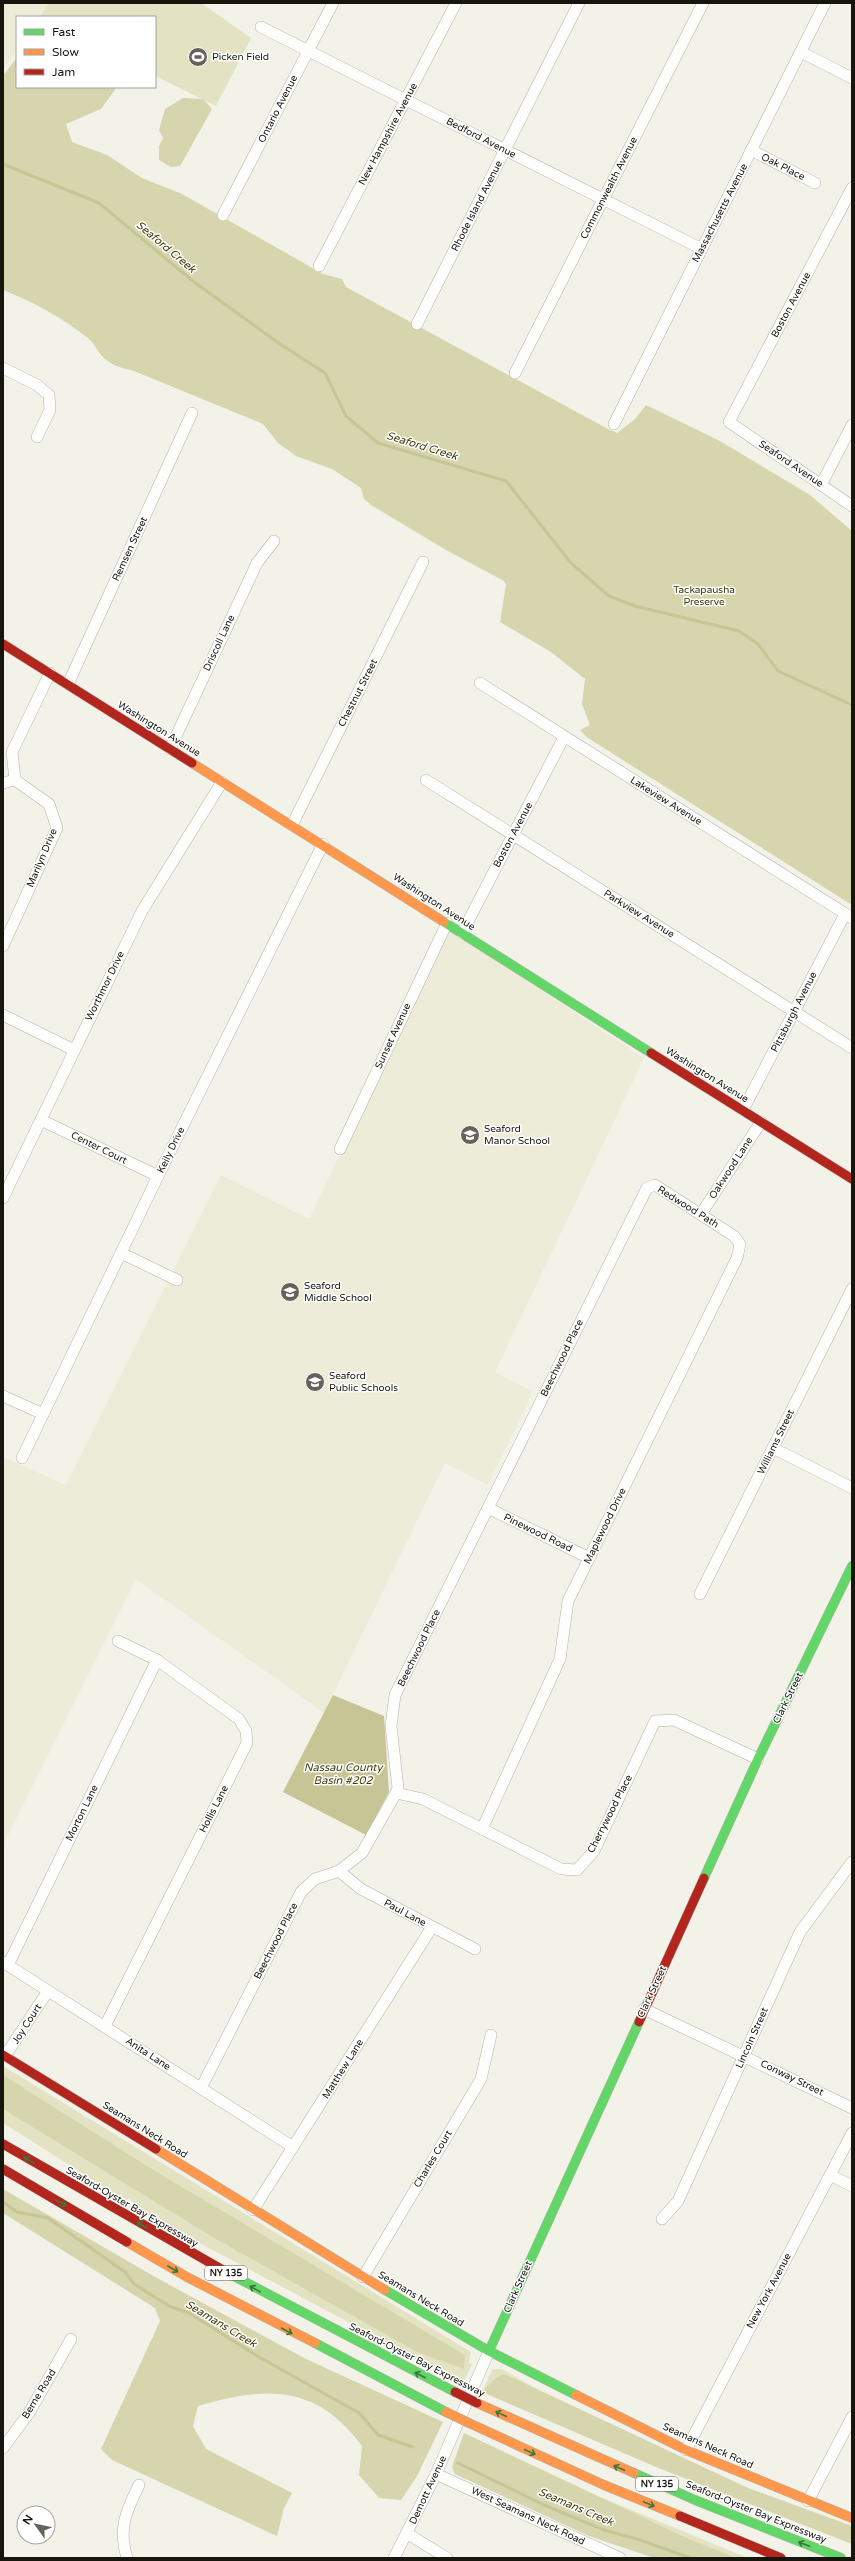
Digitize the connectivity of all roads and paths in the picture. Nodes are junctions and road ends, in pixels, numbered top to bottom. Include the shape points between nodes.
1 (333, 3) edge
2 (456, 3) edge
3 (579, 3) edge
4 (703, 3) edge
5 (826, 3) edge
6 (261, 27) dead end
7 (308, 51) junction
8 (801, 52) junction
9 (852, 78) edge
10 (406, 100) junction
11 (505, 150) junction
12 (751, 150) junction
13 (815, 183) dead end
14 (852, 188) edge
15 (603, 200) junction
16 (223, 215) dead end
17 (702, 249) junction
18 (319, 266) dead end
19 (418, 324) dead end
20 (3, 368) edge
21 (515, 373) dead end
22 (192, 413) dead end
23 (729, 422) joint
24 (614, 424) dead end
25 (852, 425) edge
26 (37, 437) dead end
27 (821, 485) junction
28 (852, 506) edge
29 (274, 541) dead end
30 (423, 562) dead end
31 (3, 644) edge
32 (50, 673) junction
33 (68, 684) junction
34 (480, 684) dead end
35 (564, 737) junction
36 (170, 749) junction
37 (15, 780) junction
38 (426, 780) dead end
39 (222, 782) junction
40 (3, 783) edge
41 (292, 825) junction
42 (513, 835) junction
43 (323, 844) junction
44 (848, 916) edge
45 (447, 923) junction
46 (462, 933) junction
47 (4, 939) edge
48 (794, 1012) junction
49 (3, 1016) edge
50 (852, 1048) edge
51 (74, 1050) junction
52 (743, 1110) junction
53 (41, 1120) junction
54 (761, 1122) junction
55 (340, 1149) dead end
56 (158, 1176) junction
57 (852, 1179) edge
58 (647, 1188) joint
59 (3, 1198) edge
60 (701, 1214) junction
61 (729, 1233) joint
62 (121, 1253) junction
63 (177, 1280) dead end
64 (852, 1289) edge
65 (3, 1396) edge
66 (43, 1414) junction
67 (773, 1448) junction
68 (22, 1458) dead end
69 (852, 1488) edge
70 (488, 1508) junction
71 (589, 1558) junction
72 (852, 1566) edge
73 (700, 1594) dead end
74 (118, 1641) dead end
75 (157, 1660) junction
76 (758, 1758) junction
77 (396, 1793) junction
78 (482, 1829) junction
79 (852, 1862) edge
80 (339, 1871) junction
81 (432, 1927) junction
82 (475, 1949) dead end
83 (5, 1964) edge
84 (48, 1991) junction
85 (644, 2009) junction
86 (104, 2026) junction
87 (491, 2035) dead end
88 (4, 2055) edge
89 (744, 2056) junction
90 (201, 2088) junction
91 (852, 2108) edge
92 (852, 2133) edge
93 (3, 2144) edge
94 (293, 2147) junction
95 (3, 2169) edge
96 (830, 2175) junction
97 (852, 2186) edge
98 (253, 2210) junction
99 (662, 2219) dead end
100 (362, 2277) junction
101 (71, 2339) dead end
102 (489, 2352) junction
103 (852, 2418) edge
104 (464, 2422) junction
105 (3, 2448) edge
106 (686, 2450) junction
107 (436, 2474) junction
108 (139, 2485) dead end
109 (808, 2501) junction
110 (852, 2518) edge
111 (408, 2534) junction
112 (127, 2558) edge
113 (394, 2558) edge
114 (448, 2558) edge
115 (620, 2558) edge
116 (781, 2558) edge
117 (840, 2558) edge

1 - 7 street, Ontario Avenue
2 - 10 street, New Hampshire Avenue
3 - 11 street, Rhode Island Avenue
4 - 15 street, Commonwealth Avenue
5 - 8 street, Massachusetts Avenue
6 - 7 street, Bedford Avenue
7 - 10 street, Bedford Avenue
7 - 16 street, Ontario Avenue
8 - 9 street
8 - 12 street, Massachusetts Avenue
10 - 11 street, Bedford Avenue
10 - 18 street, New Hampshire Avenue
11 - 15 street, Bedford Avenue
11 - 19 street, Rhode Island Avenue
12 - 13 street, Oak Place
12 - 17 street, Massachusetts Avenue
14 - 23 street, Boston Avenue
15 - 17 street, Bedford Avenue
15 - 21 street, Commonwealth Avenue
17 - 24 street, Massachusetts Avenue
20 - 26 street via 37,385 49,395 50,410
22 - 33 street, Remsen Street
23 - 27 street, Seaford Avenue
25 - 27 street
27 - 28 street, Seaford Avenue
29 - 36 street, Driscoll Lane via 257,563
30 - 41 street, Chestnut Street
31 - 32 main road, Washington Avenue
32 - 33 main road, Washington Avenue
32 - 37 street via 12,752
33 - 36 main road, Washington Avenue
34 - 35 street, Lakeview Avenue
35 - 42 street, Boston Avenue
35 - 44 street, Lakeview Avenue
36 - 39 main road, Washington Avenue
37 - 40 street
37 - 47 street, Marilyn Drive via 49,804 57,828
38 - 42 street, Parkview Avenue
39 - 41 main road, Washington Avenue
39 - 51 street, Worthmor Drive via 142,912
41 - 43 main road, Washington Avenue
42 - 46 street, Boston Avenue
42 - 48 street, Parkview Avenue
43 - 45 main road, Washington Avenue
43 - 56 street, Keily Drive
44 - 48 street, Pittsburgh Avenue
45 - 46 main road, Washington Avenue
45 - 55 street, Sunset Avenue
46 - 52 main road, Washington Avenue via 605,1026
48 - 50 street, Parkview Avenue
48 - 52 street, Pittsburgh Avenue
49 - 51 street
51 - 53 street, Worthmor Drive
52 - 54 main road, Washington Avenue
53 - 56 street, Center Court
53 - 59 street, Worthmor Drive
54 - 57 main road, Washington Avenue
54 - 60 street, Oakwood Lane
56 - 62 street, Keily Drive
58 - 60 street, Redwood Path via 655,1185
58 - 70 street, Beechwood Place
60 - 61 street, Redwood Path
61 - 71 street, Maplewood Drive via 740,1244 737,1258
62 - 63 street
62 - 66 street, Keily Drive
64 - 67 street, Williams Street
65 - 66 street
66 - 68 street, Keily Drive
67 - 69 street
67 - 73 street, Williams Street
70 - 71 street, Pinewood Road
70 - 77 street, Beechwood Place via 395,1695 391,1726 398,1788
71 - 78 street, Maplewood Drive via 568,1601 560,1659
72 - 76 main road, Clark Street
74 - 75 street, Hollis Lane
75 - 83 street, Morton Lane
75 - 86 street, Hollis Lane via 239,1720 246,1731 247,1744
76 - 78 street, Cherrywood Place via 674,1720 656,1721 594,1851 577,1870 561,1869
76 - 85 main road, Clark Street
77 - 78 street, Cherrywood Place via 423,1799
77 - 80 street, Beechwood Place via 362,1853
79 - 89 street, Lincoln Street via 800,1932
80 - 81 street, Paul Lane via 361,1889
80 - 90 street, Beechwood Place via 315,1879 301,1892
81 - 82 street, Paul Lane
81 - 94 street, Matthew Lane
83 - 84 street, Anita Lane
84 - 86 street, Anita Lane
84 - 88 street, Joy Court
85 - 89 street, Conway Street
85 - 102 main road, Clark Street
86 - 90 street, Anita Lane
87 - 100 street, Charles Court via 481,2079
88 - 98 main road, Seamans Neck Road
89 - 91 street, Conway Street
89 - 99 street, Lincoln Street via 678,2202
90 - 94 street, Anita Lane
92 - 96 street, New York Avenue
117 -> 93 main road, Seaford-Oyster Bay Expressway / NY 135, bridge via 695,2500 455,2392 261,2292
94 - 98 street, Matthew Lane
95 -> 104 main road, NY 135, bridge via 212,2291
96 - 97 street
96 - 106 street, New York Avenue
98 - 100 main road, Seamans Neck Road
100 - 102 main road, Seamans Neck Road
101 - 105 street, Berne Road via 29,2413
102 - 104 street, Clark Street
102 - 106 main road, Seamans Neck Road
103 - 109 street
104 - 107 street, Demott Avenue
104 -> 116 main road, NY 135 via 611,2488
106 - 109 main road, Seamans Neck Road
107 - 111 street, Demott Avenue
107 - 115 street, West Seamans Neck Road
108 - 112 street via 123,2525 122,2536
109 - 110 main road, Seamans Neck Road
111 - 113 street, Demott Avenue
111 - 114 street

